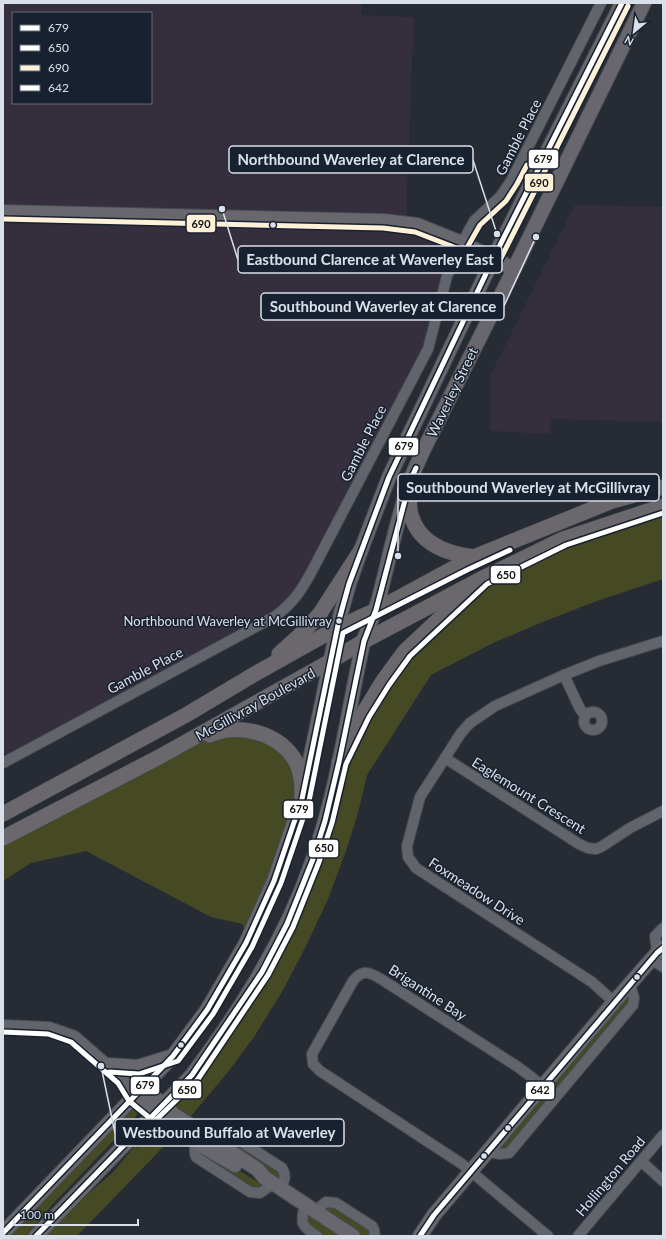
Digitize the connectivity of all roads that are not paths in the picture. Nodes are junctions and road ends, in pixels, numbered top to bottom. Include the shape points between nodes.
1 (601, 3) edge
2 (622, 3) edge
3 (644, 3) edge
4 (3, 212) edge
5 (462, 243) junction
6 (493, 258) junction
7 (514, 269) junction
8 (410, 481) junction
9 (663, 487) edge
10 (663, 506) edge
11 (361, 550) junction
12 (474, 557) junction
13 (483, 578) junction
14 (376, 610) junction
15 (337, 628) junction
16 (364, 640) junction
17 (663, 641) edge
18 (331, 661) junction
19 (253, 675) junction
20 (564, 675) junction
21 (585, 715) dead end
22 (161, 756) junction
23 (445, 758) junction
24 (339, 762) junction
25 (3, 763) edge
26 (302, 798) junction
27 (663, 811) edge
28 (3, 814) edge
29 (3, 838) edge
30 (663, 928) edge
31 (659, 957) edge
32 (630, 984) junction
33 (614, 1002) junction
34 (3, 1025) edge
35 (172, 1056) junction
36 (109, 1065) junction
37 (542, 1088) junction
38 (139, 1092) junction
39 (158, 1109) junction
40 (663, 1135) edge
41 (201, 1139) junction
42 (487, 1152) junction
43 (641, 1161) junction
44 (471, 1172) junction
45 (663, 1181) edge
46 (273, 1184) junction
47 (310, 1208) junction
48 (3, 1233) edge
49 (36, 1236) edge
50 (317, 1236) edge
51 (353, 1236) edge
52 (375, 1236) edge
53 (420, 1236) edge
54 (548, 1236) edge
55 (578, 1236) edge

1 - 5 street, Gamble Place via 511,181 500,197 474,221
2 - 6 main road, Waverley Street
3 - 7 main road, Waverley Street
4 - 5 main road via 384,221 417,225
5 - 6 main road
5 - 25 street, Gamble Place via 446,276 428,349 303,587 287,608
6 - 7 main road
6 - 11 main road, Waverley Street via 389,477
7 - 8 main road, Waverley Street
8 - 12 main road via 411,515 420,534 435,546 456,555
8 - 14 main road, Waverley Street
9 - 12 main road, McGillivray Boulevard via 612,500
10 - 13 main road, McGillivray Boulevard via 563,539
11 - 15 main road, Waverley Street
11 - 19 main road via 319,615 300,636
12 - 14 main road, McGillivray Boulevard
13 - 16 main road, McGillivray Boulevard
13 - 24 main road via 405,651 363,714
14 - 15 main road, McGillivray Boulevard
14 - 16 main road, Waverley Street
15 - 18 main road, Waverley Street
15 - 19 main road, McGillivray Boulevard
16 - 18 main road, McGillivray Boulevard
16 - 24 main road, Waverley Street
17 - 20 street, Foxmeadow Drive
18 - 22 main road, McGillivray Boulevard
18 - 26 main road, Waverley Street
19 - 28 main road, McGillivray Boulevard via 186,715
20 - 21 street
20 - 23 street, Foxmeadow Drive via 495,706 481,715 461,733
22 - 26 main road via 215,733 246,730 263,734 285,747 294,759 301,776
22 - 29 main road, McGillivray Boulevard
23 - 27 street, Eaglemount Crescent via 588,848 601,847
23 - 33 street, Foxmeadow Drive via 420,797 407,846 408,857 416,868 592,982
24 - 39 main road, Waverley Street via 313,859 287,924 262,972 212,1048 192,1074
26 - 35 main road, Waverley Street via 274,881 246,943 207,1010
30 - 31 street via 655,936
31 - 32 main road
32 - 33 main road
32 - 42 street via 633,1005 509,1153
33 - 37 main road
34 - 36 street via 48,1027 75,1036
35 - 36 main road via 138,1067
35 - 38 main road, Waverley Street
36 - 38 street
37 - 42 main road
37 - 44 street, Brigantine Bay via 518,1067 381,979 372,974 358,975 315,1047 312,1054 314,1064 320,1071
38 - 39 main road
38 - 48 main road, Waverley Street
39 - 41 main road via 173,1114
39 - 49 main road, Waverley Street
40 - 43 street, Hollington Road
41 - 46 main road via 257,1169
41 - 46 street via 194,1147 196,1157 250,1192 260,1193
41 - 46 street via 211,1129 220,1128 282,1168 285,1178
42 - 44 main road
43 - 45 street
43 - 55 street, Hollington Road
44 - 53 main road via 434,1215
44 - 54 street
46 - 47 main road
47 - 50 street via 302,1217 302,1223
47 - 51 main road
47 - 52 street via 326,1202 336,1203 372,1226

